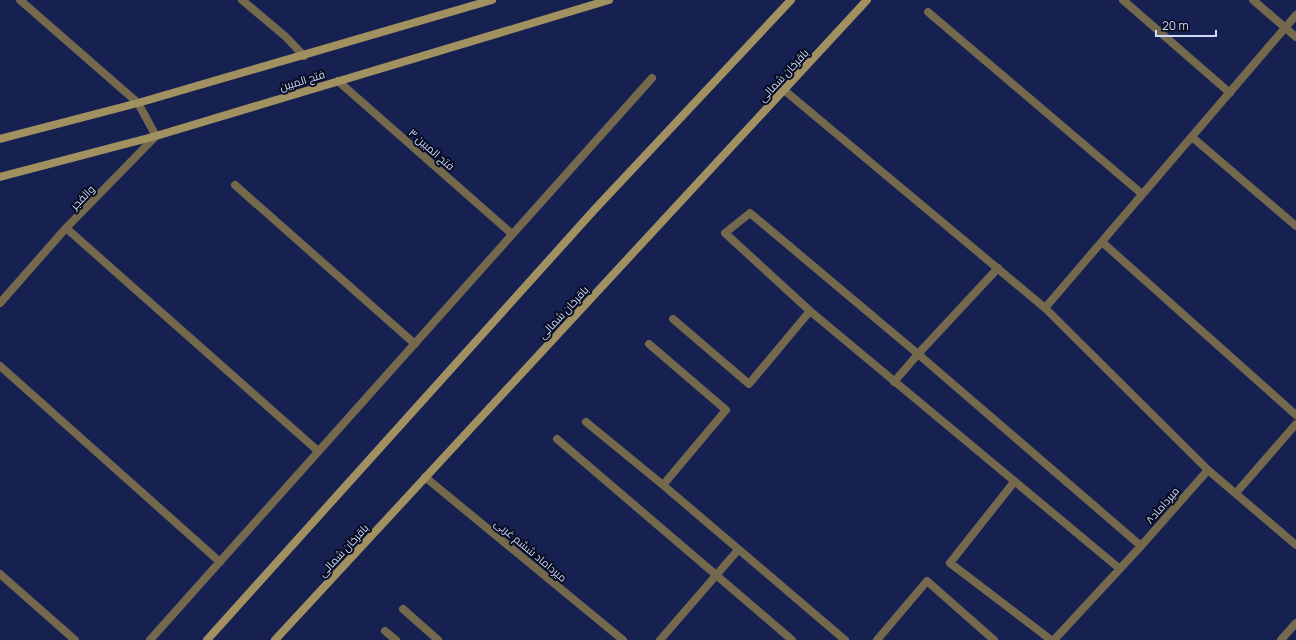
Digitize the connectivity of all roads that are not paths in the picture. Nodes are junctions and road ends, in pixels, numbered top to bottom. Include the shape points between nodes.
1 (20, 0) edge
2 (242, 0) edge
3 (492, 0) edge
4 (609, 0) edge
5 (791, 0) edge
6 (867, 0) edge
7 (1122, 0) edge
8 (1253, 0) edge
9 (928, 12) dead end
10 (1296, 15) edge
11 (1285, 28) junction
12 (1296, 37) edge
13 (304, 56) junction
14 (652, 78) dead end
15 (338, 81) junction
16 (784, 90) junction
17 (1230, 92) junction
18 (138, 103) junction
19 (156, 136) junction
20 (1192, 137) junction
21 (0, 139) edge
22 (0, 177) edge
23 (235, 185) dead end
24 (1142, 194) junction
25 (1296, 226) edge
26 (66, 228) junction
27 (512, 234) junction
28 (1102, 242) junction
29 (998, 268) junction
30 (0, 303) edge
31 (1045, 308) junction
32 (810, 312) junction
33 (673, 319) dead end
34 (415, 344) junction
35 (649, 344) dead end
36 (918, 354) junction
37 (0, 366) edge
38 (894, 382) junction
39 (1296, 415) edge
40 (586, 422) dead end
41 (1296, 424) edge
42 (557, 439) dead end
43 (318, 451) junction
44 (1208, 470) junction
45 (425, 477) junction
46 (1014, 482) junction
47 (662, 484) junction
48 (1236, 493) junction
49 (1296, 544) edge
50 (1141, 546) junction
51 (738, 550) junction
52 (220, 562) junction
53 (1120, 569) junction
54 (0, 574) edge
55 (717, 574) junction
56 (403, 609) dead end
57 (1296, 623) edge
58 (386, 630) dead end
59 (75, 640) edge
60 (150, 640) edge
61 (207, 640) edge
62 (275, 640) edge
63 (396, 640) edge
64 (438, 640) edge
65 (623, 640) edge
66 (660, 640) edge
67 (792, 640) edge
68 (845, 640) edge
69 (877, 640) edge
70 (994, 640) edge
71 (1051, 640) edge
72 (1054, 640) edge
73 (1281, 640) edge

1 - 18 street
2 - 13 street via 286,37
3 - 13 main road, فتح المبین
4 - 15 main road, فتح المبین
5 - 61 main road via 595,209
6 - 16 main road, باقرخان شمالی
7 - 17 street
8 - 11 street
9 - 24 street
10 - 11 street
11 - 12 street
11 - 17 street
13 - 18 main road, فتح المبین
14 - 27 street
15 - 19 main road, فتح المبین
15 - 27 street, فتح المبین ۳
16 - 29 street
16 - 45 main road, باقرخان شمالی
17 - 20 street
18 - 19 street
18 - 21 main road, فتح المبین
19 - 22 main road, فتح المبین
19 - 26 street, والفجر
20 - 24 street
20 - 25 street
23 - 34 street
24 - 28 street
26 - 30 street, والفجر
26 - 43 street
27 - 34 street
28 - 31 street
28 - 39 street
29 - 31 street
29 - 36 street
31 - 44 street
32 - 33 street via 750,384
32 - 36 street via 725,233 750,213
32 - 38 street
34 - 43 street
35 - 47 street via 726,410
36 - 38 street
36 - 50 street
37 - 52 street
38 - 46 street
40 - 47 street
41 - 48 street
42 - 55 street
43 - 52 street
44 - 48 street
44 - 50 street, میرداماد۸
45 - 62 main road, باقرخان شمالی
45 - 65 street, میرداماد ششم غربی
46 - 53 street
46 - 71 street via 950,563
47 - 51 street
48 - 49 street
50 - 53 street, میرداماد۸
51 - 55 street
51 - 68 street
52 - 60 street
53 - 72 street, میرداماد۸
54 - 59 street
55 - 66 street
55 - 67 street
56 - 64 street
57 - 73 street
58 - 63 street
69 - 70 street via 927,581

